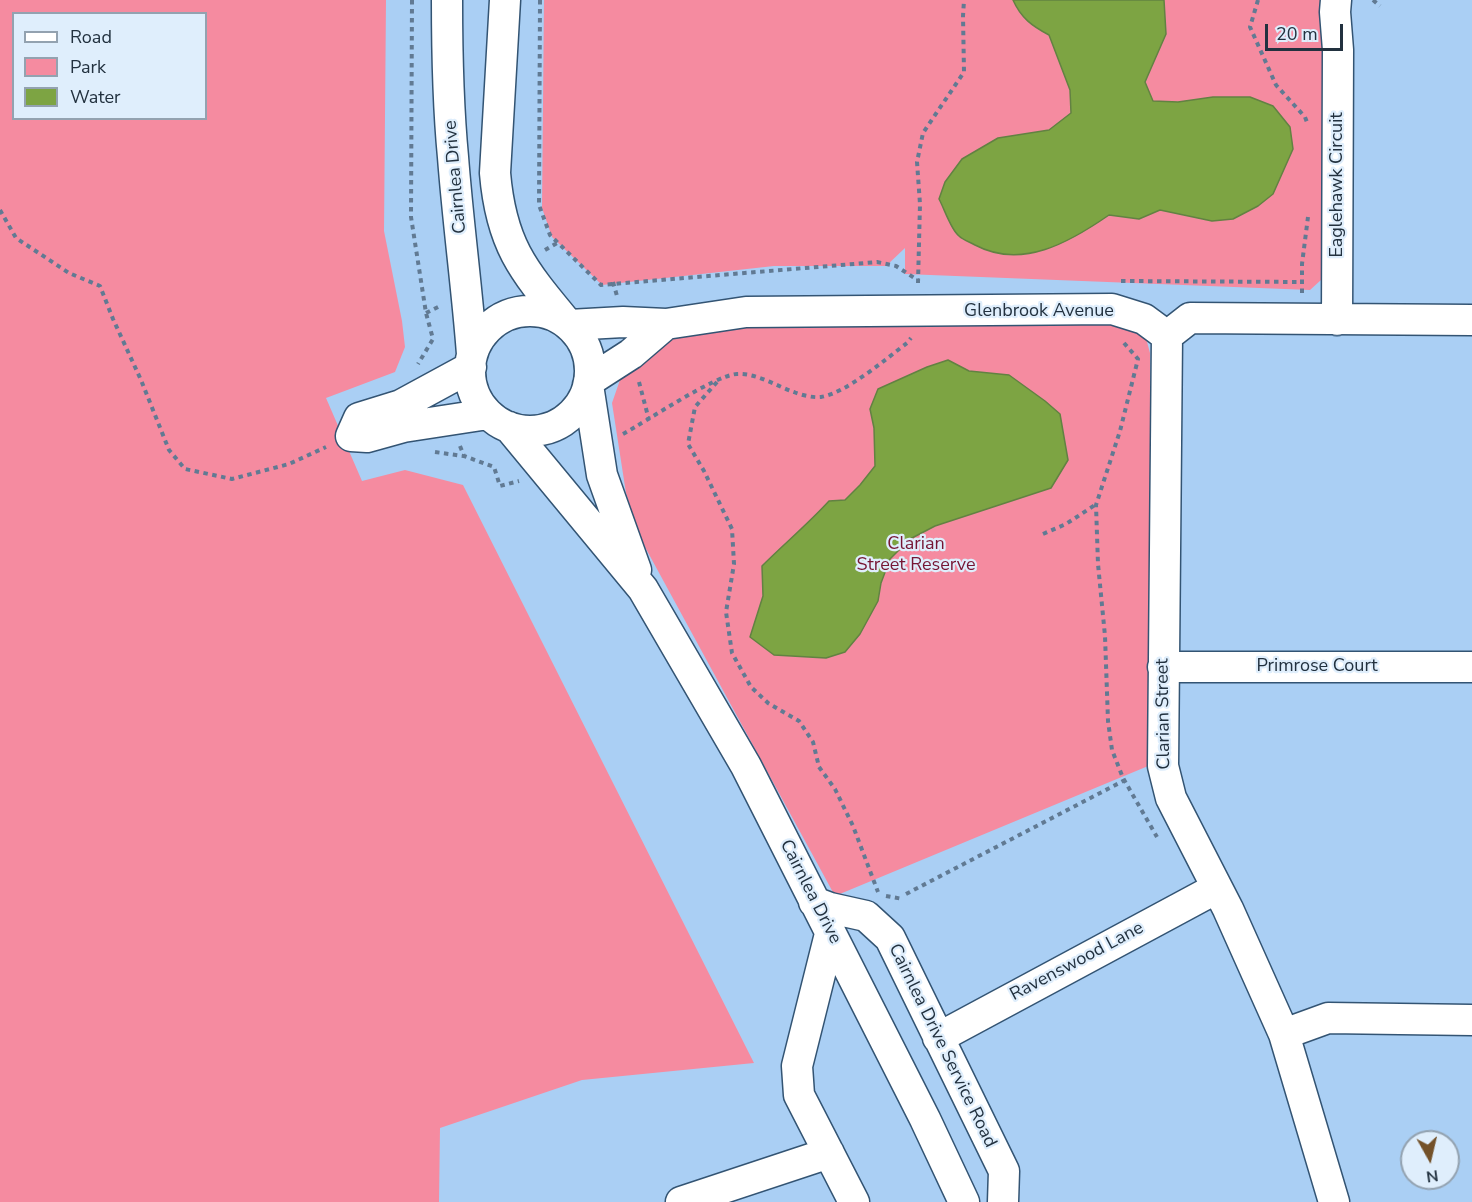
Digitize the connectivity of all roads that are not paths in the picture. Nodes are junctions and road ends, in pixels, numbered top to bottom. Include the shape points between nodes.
1 (447, 0) edge
2 (505, 0) edge
3 (1336, 0) edge
4 (1366, 3) edge
5 (1338, 50) junction
6 (1337, 320) junction
7 (1472, 320) edge
8 (568, 324) junction
9 (666, 324) junction
10 (1167, 336) junction
11 (471, 361) junction
12 (588, 383) junction
13 (498, 421) junction
14 (643, 590) junction
15 (1163, 667) junction
16 (1472, 667) edge
17 (1217, 888) junction
18 (814, 902) junction
19 (831, 934) junction
20 (1472, 1020) edge
21 (1284, 1034) junction
22 (938, 1038) junction
23 (829, 1153) junction
24 (681, 1202) edge
25 (854, 1202) edge
26 (964, 1202) edge
27 (1003, 1202) edge
28 (1334, 1202) edge

1 - 11 street, Cairnlea Drive via 449,110 468,292
2 - 8 street via 495,173 498,201 504,228 520,263
3 - 5 street, Eaglehawk Circuit
4 - 5 street, Eaglehawk Circuit
5 - 6 street, Eaglehawk Circuit
6 - 7 street
6 - 10 street via 1190,318
8 - 9 street, Glenbrook Avenue
8 - 11 street via 544,313 517,312 498,320 481,335
8 - 12 street via 587,351
9 - 10 street, Glenbrook Avenue via 746,312 1112,309 1144,319
9 - 12 street
10 - 15 street, Clarian Street
11 - 13 street via 470,381 476,398
11 - 13 street via 401,405 359,418 351,436 367,437 449,421
12 - 13 street via 580,404 553,426 530,431
12 - 14 street, Cairnlea Drive via 602,475
13 - 14 street, Cairnlea Drive via 547,473
14 - 18 street, Cairnlea Drive via 746,766
15 - 16 street, Primrose Court
15 - 17 street, Clarian Street via 1163,766 1171,798
17 - 21 street, Clarian Street
17 - 22 street, Ravenswood Lane
18 - 19 street, Cairnlea Drive
18 - 22 street, Cairnlea Drive Service Road via 866,916 890,938
19 - 23 street via 797,1066 799,1095
19 - 26 street, Cairnlea Drive
20 - 21 street via 1328,1018
21 - 28 street, Clarian Street
22 - 27 street, Cairnlea Drive Service Road via 1004,1171
23 - 24 street
23 - 25 street

